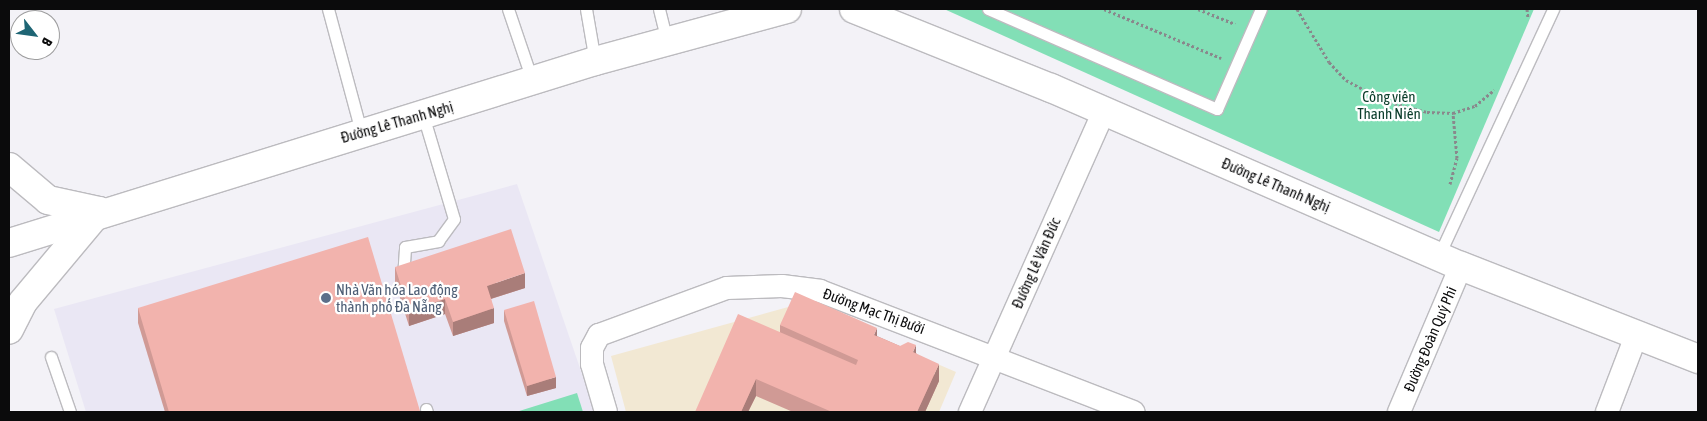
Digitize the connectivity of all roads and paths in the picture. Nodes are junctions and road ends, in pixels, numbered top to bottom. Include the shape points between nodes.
1 (328, 9) edge
2 (508, 9) edge
3 (586, 9) edge
4 (658, 9) edge
5 (788, 9) edge
6 (854, 9) edge
7 (988, 9) edge
8 (1104, 9) edge
9 (1198, 9) edge
10 (1261, 9) edge
11 (1297, 9) edge
12 (1528, 9) edge
13 (1553, 9) edge
14 (732, 16) edge
15 (1527, 25) dead end
16 (1252, 31) junction
17 (666, 40) junction
18 (595, 61) junction
19 (1237, 65) junction
20 (532, 80) junction
21 (1498, 84) dead end
22 (1103, 113) junction
23 (1453, 113) junction
24 (424, 115) junction
25 (361, 131) junction
26 (9, 167) edge
27 (1448, 188) dead end
28 (99, 211) junction
29 (9, 243) edge
30 (1450, 260) junction
31 (404, 277) edge
32 (9, 330) edge
33 (1636, 336) junction
34 (995, 356) junction
35 (51, 357) dead end
36 (1698, 359) edge
37 (70, 412) edge
38 (606, 412) edge
39 (970, 412) edge
40 (1133, 412) edge
41 (1399, 412) edge
42 (1607, 412) edge

1 - 25 lane
2 - 20 lane
3 - 18 lane
4 - 17 lane
5 - 14 main road, Đường Lê Thanh Nghị
6 - 22 main road, Đường Lê Thanh Nghị
7 - 19 lane via 1217,109
8 - 19 path
9 - 16 path
10 - 16 lane
11 - 23 path via 1329,62 1352,84 1385,101 1427,112
12 - 15 path
13 - 30 lane
14 - 17 main road, Đường Lê Thanh Nghị
16 - 19 lane
17 - 18 main road, Đường Lê Thanh Nghị
18 - 20 main road, Đường Lê Thanh Nghị
20 - 24 main road, Đường Lê Thanh Nghị
21 - 23 path via 1475,106
22 - 30 main road, Đường Lê Thanh Nghị
22 - 34 street, Đường Lê Văn Đức
23 - 27 path via 1457,158
24 - 25 main road, Đường Lê Thanh Nghị
24 - 31 lane via 454,219 438,241 405,247
25 - 28 main road, Đường Lê Thanh Nghị
26 - 28 main road via 48,200
28 - 29 main road, Đường Lê Thanh Nghị
28 - 32 main road via 23,302
30 - 33 main road, Đường Lê Thanh Nghị
30 - 41 street, Đường Đoàn Quý Phi
33 - 36 main road, Đường Lê Thanh Nghị
33 - 42 street
34 - 38 street, Đường Mạc Thị Bưởi via 820,291 726,288 598,336 592,364
34 - 39 street, Đường Lê Văn Đức
34 - 40 street, Đường Mạc Thị Bưởi
35 - 37 lane

